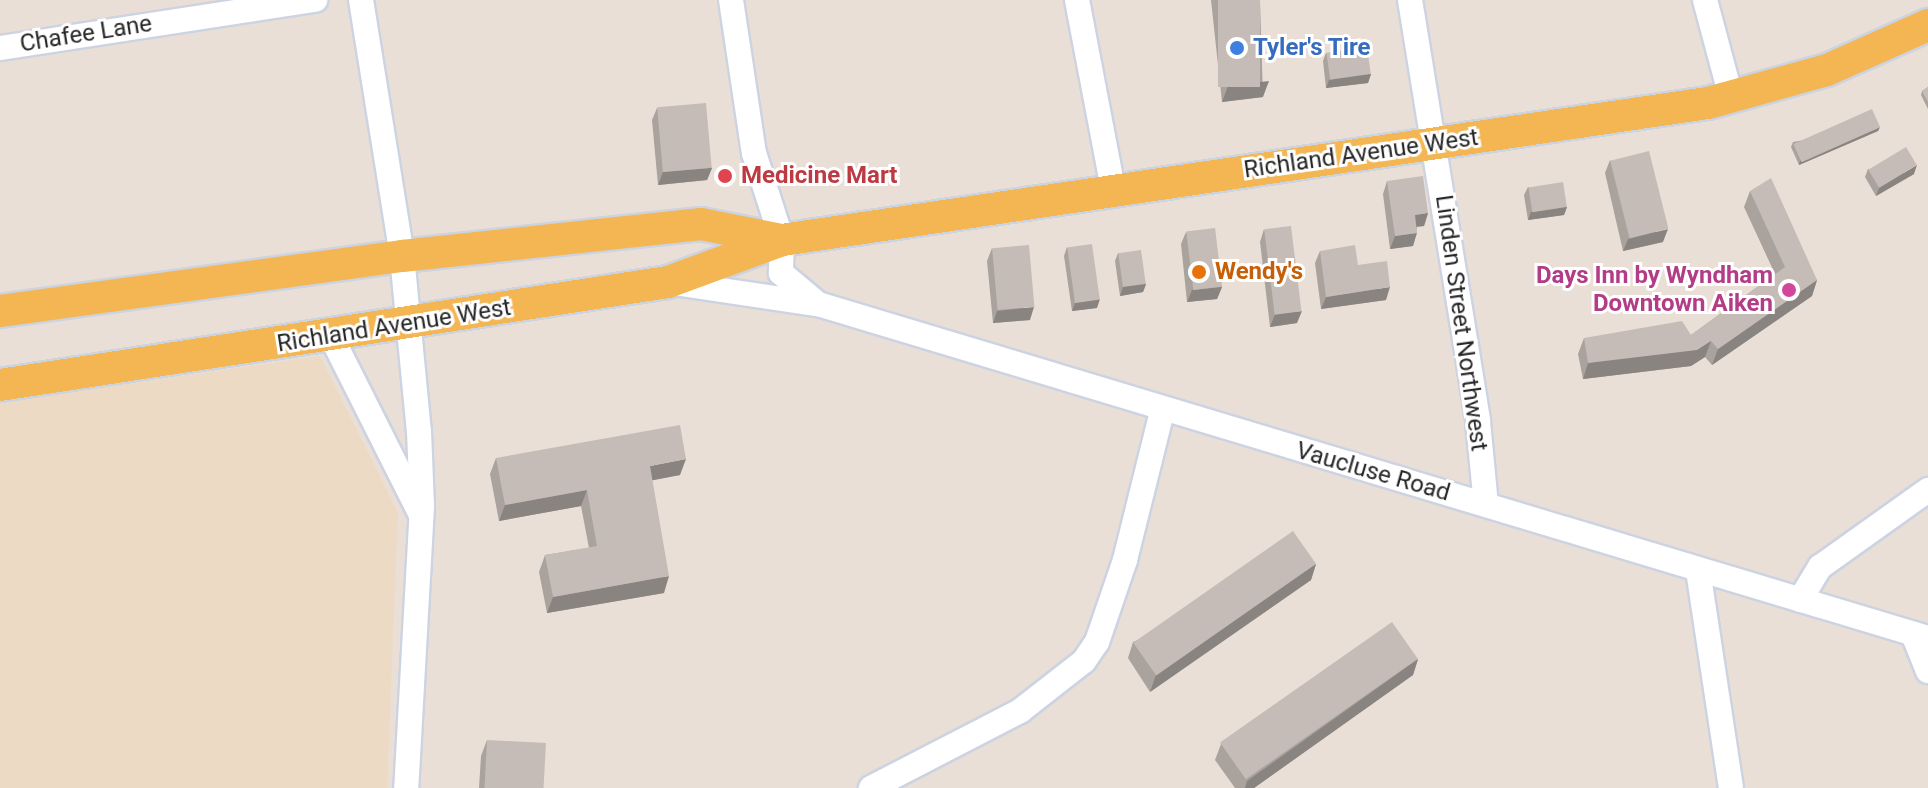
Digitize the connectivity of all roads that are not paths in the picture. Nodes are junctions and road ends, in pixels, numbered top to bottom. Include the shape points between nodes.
1 (315, 0) edge
2 (361, 0) edge
3 (731, 0) edge
4 (1077, 0) edge
5 (1410, 0) edge
6 (1705, 0) edge
7 (1928, 25) edge
8 (0, 48) edge
9 (1731, 97) junction
10 (1434, 141) junction
11 (1113, 189) junction
12 (646, 229) junction
13 (782, 240) junction
14 (402, 256) junction
15 (663, 283) junction
16 (818, 304) junction
17 (0, 311) edge
18 (406, 325) junction
19 (331, 336) junction
20 (0, 385) edge
21 (1162, 412) junction
22 (1928, 490) edge
23 (1486, 505) junction
24 (422, 516) junction
25 (1698, 570) junction
26 (1800, 600) junction
27 (1920, 636) edge
28 (1928, 671) edge
29 (406, 788) edge
30 (871, 788) edge
31 (1731, 788) edge

1 - 8 street, Chafee Lane
2 - 14 street
3 - 13 street via 754,153
4 - 11 street
5 - 10 street, Linden Street Northwest
6 - 9 street
7 - 9 main road, Richland Avenue West via 1827,70
9 - 10 main road, Richland Avenue West via 1568,127
10 - 11 main road, Richland Avenue West
10 - 23 street, Linden Street Northwest
11 - 13 main road, Richland Avenue West
12 - 13 main road, Richland Avenue West via 701,224
12 - 14 main road, Richland Avenue West
12 - 15 main road via 659,237 667,252
13 - 15 main road, Richland Avenue West
13 - 16 street via 781,273
14 - 17 main road, Richland Avenue West
14 - 18 street
15 - 16 street
15 - 18 main road, Richland Avenue West
16 - 21 street, Vaucluse Road
18 - 19 main road, Richland Avenue West
18 - 24 street via 419,431
19 - 20 main road, Richland Avenue West
19 - 24 street
21 - 23 street, Vaucluse Road
21 - 30 street via 1125,560 1097,642 1084,661 1020,711
22 - 26 street via 1820,567
23 - 25 street, Vaucluse Road
24 - 29 street
25 - 26 street, Vaucluse Road
25 - 31 street
26 - 27 street, Vaucluse Road
27 - 28 street

